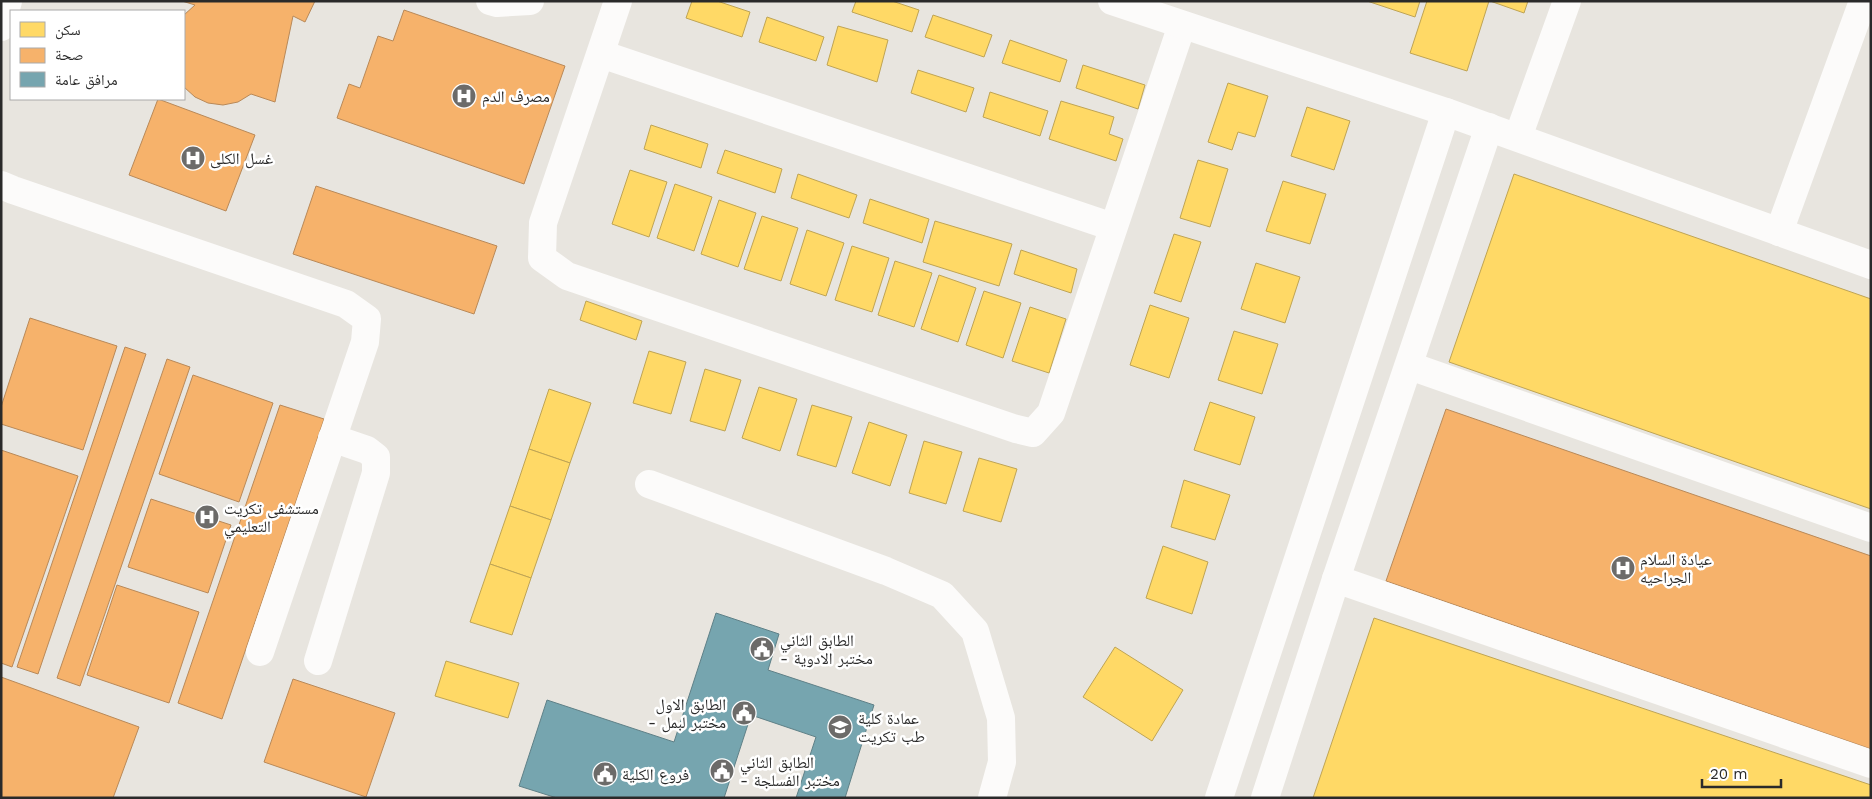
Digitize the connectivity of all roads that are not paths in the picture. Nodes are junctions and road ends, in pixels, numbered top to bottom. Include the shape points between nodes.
1 (8, 1) edge
2 (490, 1) edge
3 (530, 1) edge
4 (618, 1) edge
5 (1112, 1) edge
6 (1567, 1) edge
7 (1863, 1) edge
8 (1182, 25) junction
9 (1, 27) edge
10 (601, 54) junction
11 (1446, 112) junction
12 (1489, 127) junction
13 (1518, 137) junction
14 (1, 185) edge
15 (1113, 227) junction
16 (1779, 232) junction
17 (1871, 265) edge
18 (1410, 366) junction
19 (332, 438) junction
20 (649, 484) dead end
21 (1871, 528) edge
22 (1336, 579) junction
23 (260, 652) dead end
24 (318, 662) dead end
25 (1871, 764) edge
26 (992, 798) edge
27 (1219, 798) edge
28 (1265, 798) edge

1 - 9 street
2 - 3 street via 497,4
4 - 10 street
5 - 8 street
6 - 13 street
7 - 16 street
8 - 11 street
8 - 15 street
10 - 15 street
10 - 15 street via 543,223 542,258 567,276 1016,430 1033,432 1051,413
11 - 12 street
11 - 27 street
12 - 13 street
12 - 18 street
13 - 16 street
14 - 19 street via 346,304 367,319 365,342
16 - 17 street
18 - 21 street
18 - 22 street
19 - 23 street
19 - 24 street via 367,450 376,457 376,473
20 - 26 street via 886,571 942,595 975,631 1001,718 1002,762
22 - 25 street
22 - 28 street

